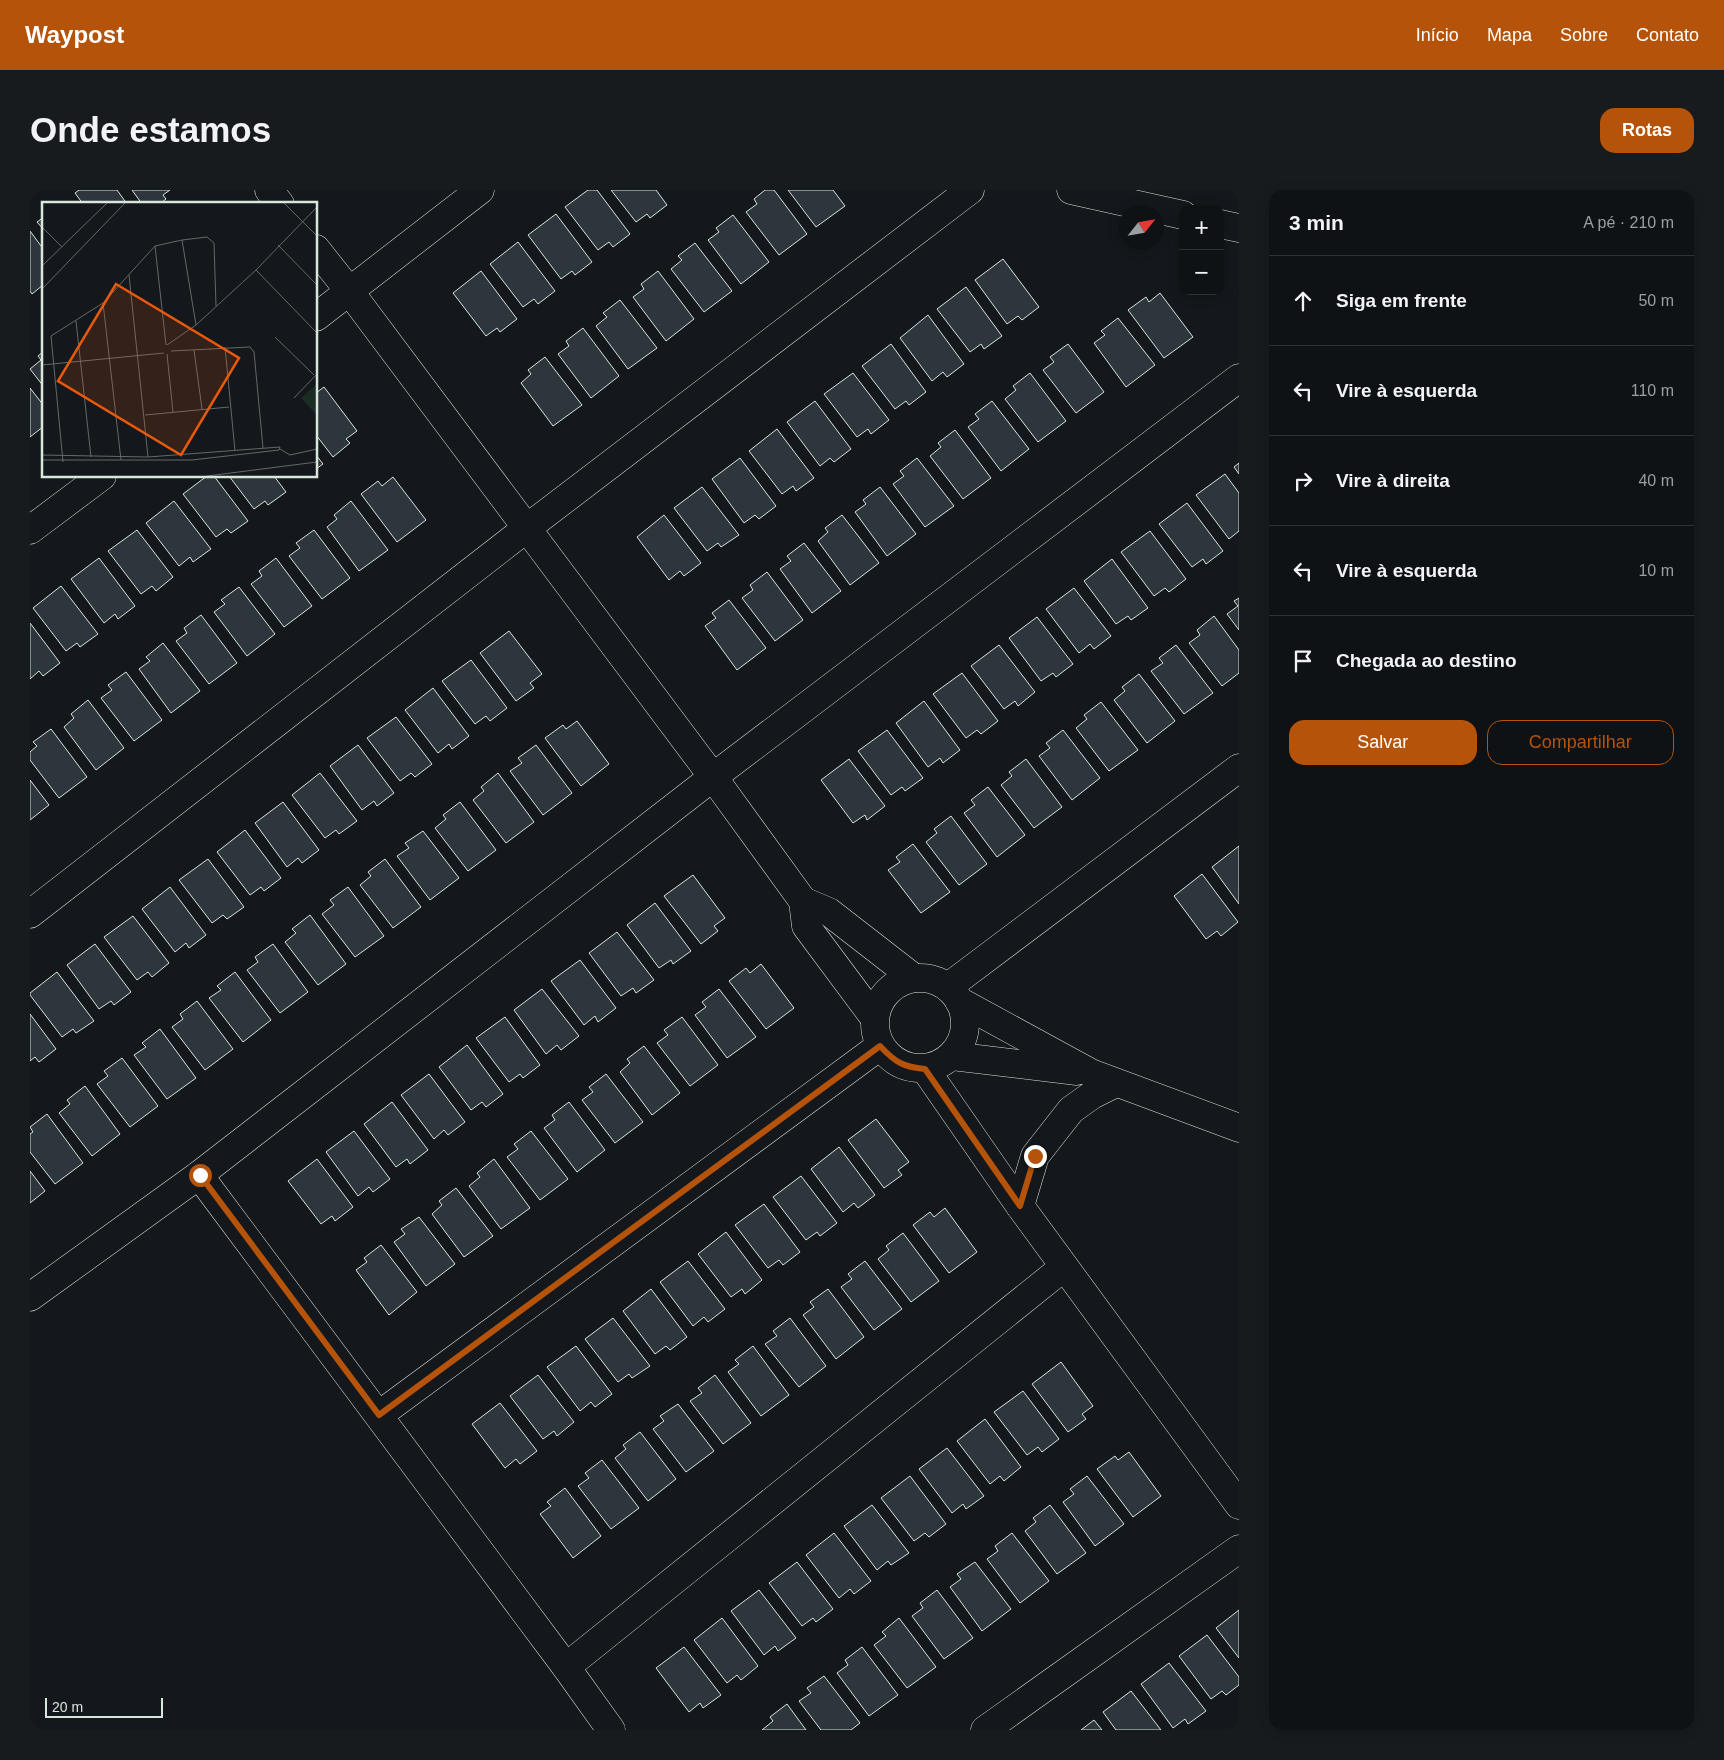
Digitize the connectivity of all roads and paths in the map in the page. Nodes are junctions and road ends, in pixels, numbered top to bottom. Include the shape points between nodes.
1 (270, 190) edge
2 (480, 190) edge
3 (970, 190) edge
4 (1071, 190) edge
5 (279, 202) edge
6 (1179, 214) edge
7 (1224, 225) edge
8 (1239, 228) edge
9 (318, 252) edge
10 (350, 292) junction
11 (318, 316) edge
12 (1239, 378) edge
13 (99, 478) edge
14 (527, 528) junction
15 (30, 530) edge
16 (1239, 768) edge
17 (713, 777) junction
18 (803, 901) junction
19 (30, 914) edge
20 (914, 978) junction
21 (954, 994) junction
22 (874, 1016) junction
23 (880, 1046) junction
24 (952, 1056) junction
25 (925, 1069) junction
26 (1091, 1073) junction
27 (1116, 1082) junction
28 (1239, 1128) edge
29 (200, 1175) junction
30 (1020, 1206) junction
31 (1064, 1267) junction
32 (30, 1297) edge
33 (379, 1415) junction
34 (1239, 1505) edge
35 (1239, 1549) edge
36 (566, 1667) junction
37 (611, 1730) edge
38 (985, 1730) edge

1 - 5 street
2 - 10 street
3 - 14 street
4 - 6 street
7 - 8 street
9 - 10 street
10 - 11 street
10 - 14 street
12 - 17 street
13 - 15 street
14 - 17 street
14 - 19 street
16 - 21 street
17 - 18 street
17 - 29 street
18 - 20 street via 829,912
18 - 22 street via 806,926
20 - 21 street via 932,979
20 - 22 street via 897,983 884,994
21 - 24 street via 965,1018 964,1036
21 - 26 street
22 - 23 street
23 - 25 street via 892,1059 908,1067
23 - 33 street
24 - 25 street
24 - 26 street
25 - 30 street
26 - 27 street
27 - 28 street
27 - 30 street via 1071,1110 1035,1156
29 - 32 street
29 - 33 street
30 - 31 street
31 - 34 street
31 - 36 street
33 - 36 street
35 - 38 street
36 - 37 street

